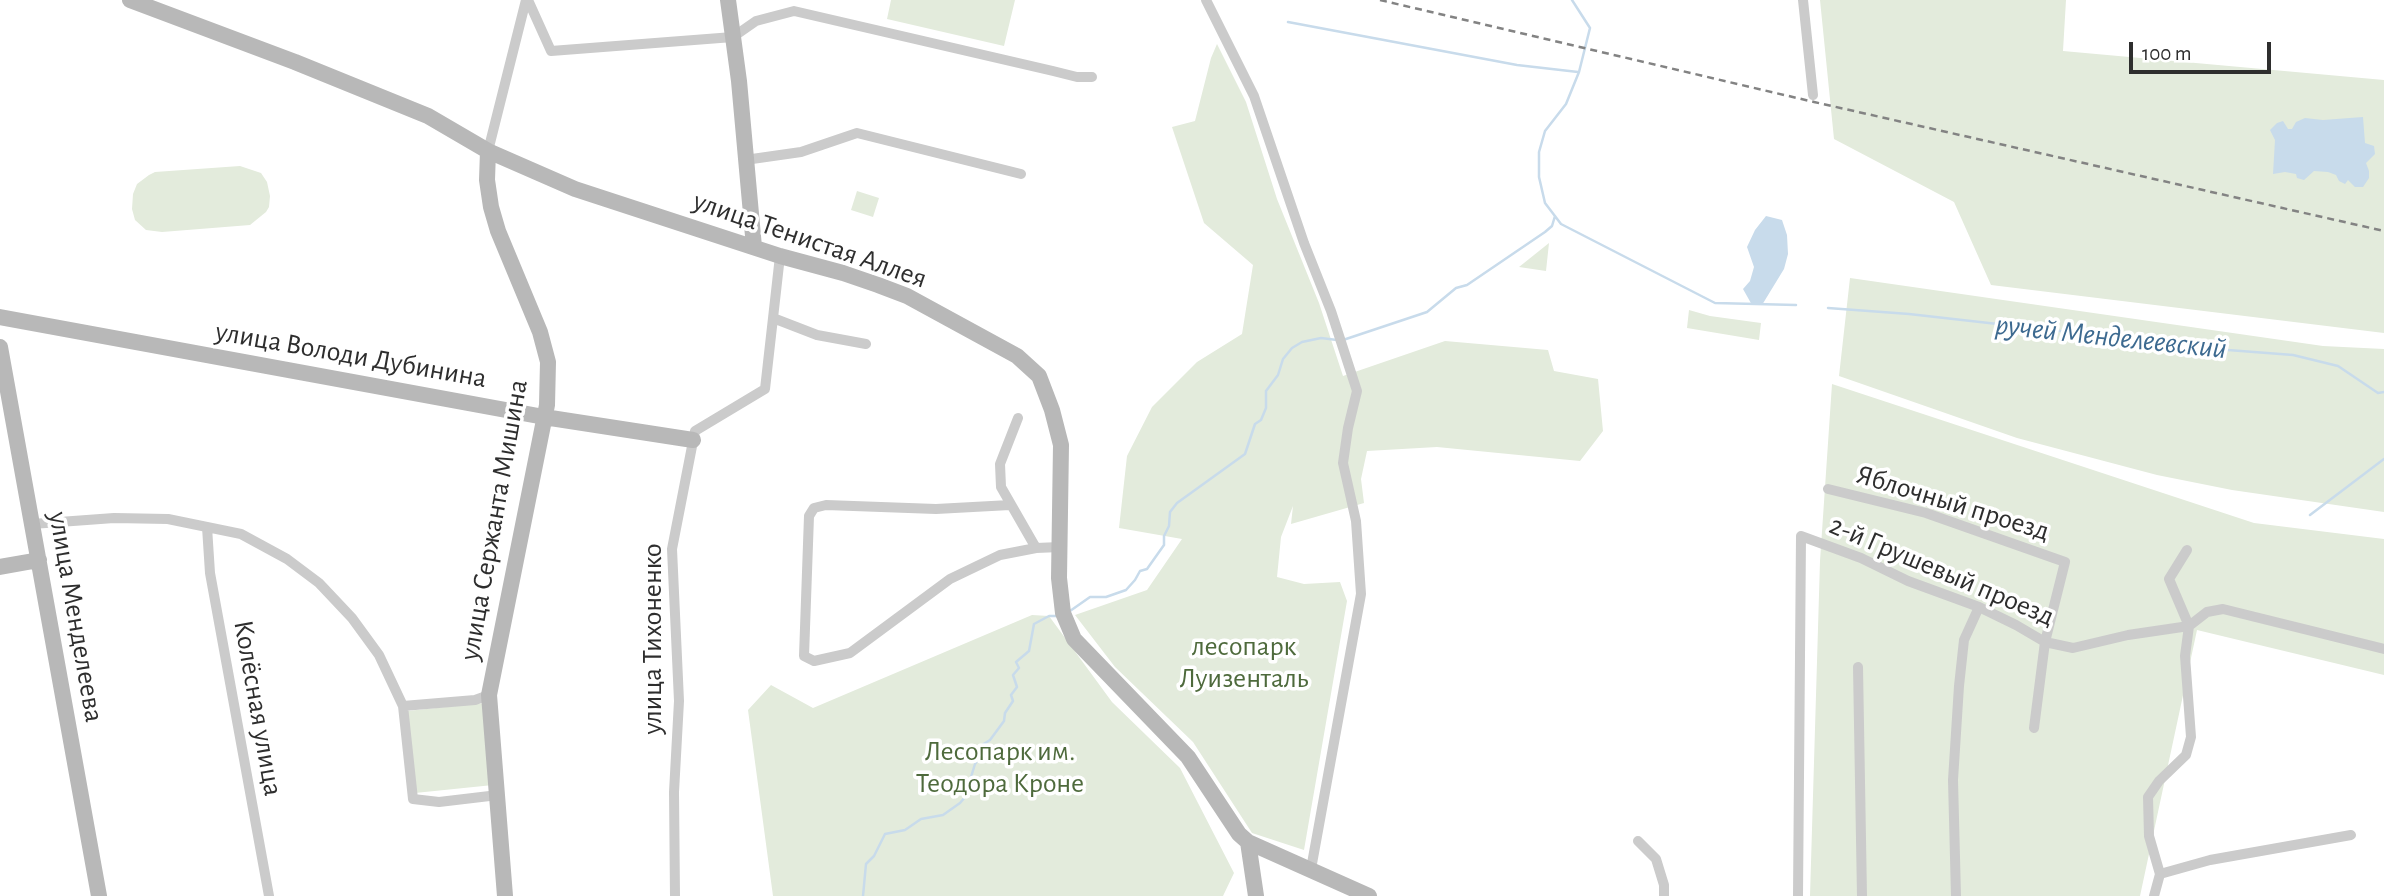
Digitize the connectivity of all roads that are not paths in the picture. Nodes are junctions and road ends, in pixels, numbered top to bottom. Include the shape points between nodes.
1 (130, 0) edge
2 (527, 0) edge
3 (728, 0) edge
4 (1206, 0) edge
5 (1803, 0) edge
6 (733, 37) junction
7 (1092, 77) dead end
8 (1813, 94) dead end
9 (488, 151) junction
10 (745, 160) junction
11 (1021, 174) dead end
12 (754, 247) junction
13 (780, 256) junction
14 (0, 317) edge
15 (773, 318) junction
16 (866, 344) dead end
17 (0, 346) edge
18 (544, 417) junction
19 (1018, 418) dead end
20 (693, 440) junction
21 (1828, 489) dead end
22 (1010, 505) junction
23 (32, 524) junction
24 (207, 527) junction
25 (1060, 547) junction
26 (1037, 548) junction
27 (2187, 550) dead end
28 (39, 560) junction
29 (0, 567) edge
30 (1979, 607) junction
31 (2189, 626) junction
32 (2045, 642) junction
33 (2384, 649) edge
34 (1858, 667) dead end
35 (489, 695) junction
36 (403, 706) junction
37 (2034, 728) dead end
38 (498, 795) junction
39 (2351, 835) dead end
40 (1638, 841) dead end
41 (1248, 842) junction
42 (1311, 869) junction
43 (2160, 874) junction
44 (99, 896) edge
45 (269, 896) edge
46 (505, 896) edge
47 (675, 896) edge
48 (1256, 896) edge
49 (1368, 896) edge
50 (1664, 896) edge
51 (1798, 896) edge
52 (1863, 896) edge
53 (1956, 896) edge
54 (2154, 896) edge

1 - 9 street, улица Тенистая Аллея via 428,116
2 - 6 street via 551,51
2 - 9 street, улица Сержанта Мишина
3 - 6 street
4 - 42 street via 1254,96 1357,391 1343,463 1356,521 1361,594
5 - 8 street
6 - 7 street via 757,22 794,10
6 - 10 street
9 - 12 street, улица Тенистая Аллея via 575,190
9 - 18 street, улица Сержанта Мишина via 491,207 548,362
10 - 11 street via 801,152 857,133
10 - 12 street
12 - 13 street, улица Тенистая Аллея
13 - 15 street
13 - 25 street, улица Тенистая Аллея via 907,296 1017,356 1039,376 1061,445
14 - 18 street, улица Володи Дубинина
15 - 16 street via 817,335
15 - 20 street via 765,389 695,431
17 - 23 street, улица Менделеева
18 - 20 street, улица Володи Дубинина
18 - 35 street, улица Сержанта Мишина
19 - 22 street via 1000,464 1001,487
20 - 47 street, улица Тихоненко via 672,549 679,701
21 - 32 street, Яблочный проезд via 1926,513 2065,562
22 - 26 street
22 - 26 street via 814,508 809,516 804,656 814,661 850,653 950,579 1000,555
23 - 24 street via 168,519
23 - 28 street, улица Менделеева
24 - 36 street via 241,534 319,583 379,655
24 - 45 street, Колёсная улица via 210,573
25 - 26 street
25 - 41 street, улица Тенистая Аллея via 1063,613 1074,639 1188,757
27 - 31 street via 2169,579
28 - 29 street
28 - 44 street, улица Менделеева
30 - 32 street, 2-й Грушевый проезд
30 - 51 street, 2-й Грушевый проезд via 1801,536
30 - 53 street via 1964,640 1959,686 1953,780
31 - 32 street, 2-й Грушевый проезд via 2073,648
31 - 33 street, 2-й Грушевый проезд via 2207,612 2223,610
31 - 43 street via 2185,656 2191,737 2186,755 2148,797 2149,836
32 - 37 street
34 - 52 street
35 - 36 street
35 - 38 street, улица Сержанта Мишина
36 - 38 street via 413,799 439,802
38 - 46 street, улица Сержанта Мишина
39 - 43 street via 2210,860
40 - 50 street via 1656,859
41 - 42 street, улица Тенистая Аллея
41 - 48 street
42 - 49 street, улица Тенистая Аллея
43 - 54 street

